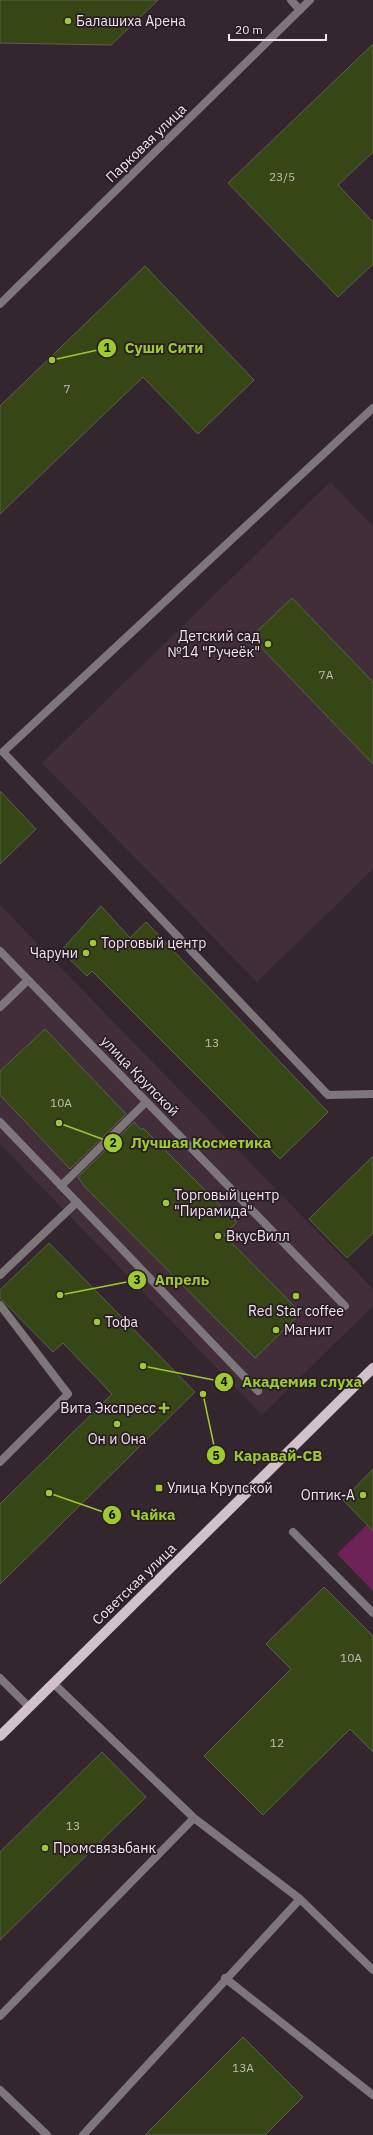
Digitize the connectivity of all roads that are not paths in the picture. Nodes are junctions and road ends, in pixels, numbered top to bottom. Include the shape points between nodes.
1 (291, 0) edge
2 (310, 0) edge
3 (300, 10) junction
4 (0, 304) edge
5 (373, 408) edge
6 (0, 951) edge
7 (28, 980) junction
8 (0, 1007) edge
9 (373, 1094) edge
10 (146, 1102) junction
11 (0, 1122) edge
12 (61, 1186) junction
13 (77, 1202) junction
14 (0, 1275) edge
15 (0, 1305) edge
16 (345, 1306) dead end
17 (373, 1368) edge
18 (258, 1391) dead end
19 (0, 1462) edge
20 (293, 1532) dead end
21 (373, 1613) edge
22 (0, 1678) edge
23 (53, 1683) junction
24 (29, 1707) junction
25 (0, 1736) edge
26 (194, 1818) junction
27 (300, 1899) junction
28 (373, 1970) edge
29 (226, 1978) junction
30 (0, 2016) edge
31 (0, 2090) edge
32 (373, 2094) edge
33 (47, 2135) edge
34 (83, 2135) edge

1 - 3 street
2 - 3 street, Парковая улица
3 - 4 street, Парковая улица
5 - 9 street via 3,752 328,1095
6 - 7 street, улица Крупской
7 - 8 street
7 - 10 street, улица Крупской
10 - 12 street
10 - 16 street, улица Крупской
11 - 12 street
12 - 13 street
13 - 14 street
13 - 18 street
15 - 19 street via 68,1394
17 - 23 main road, Советская улица
20 - 21 street
22 - 24 street
23 - 24 main road, Советская улица
23 - 26 street
24 - 25 main road, Советская улица
26 - 27 street
26 - 30 street
27 - 28 street
27 - 29 street
29 - 32 street
29 - 34 street
31 - 33 street

